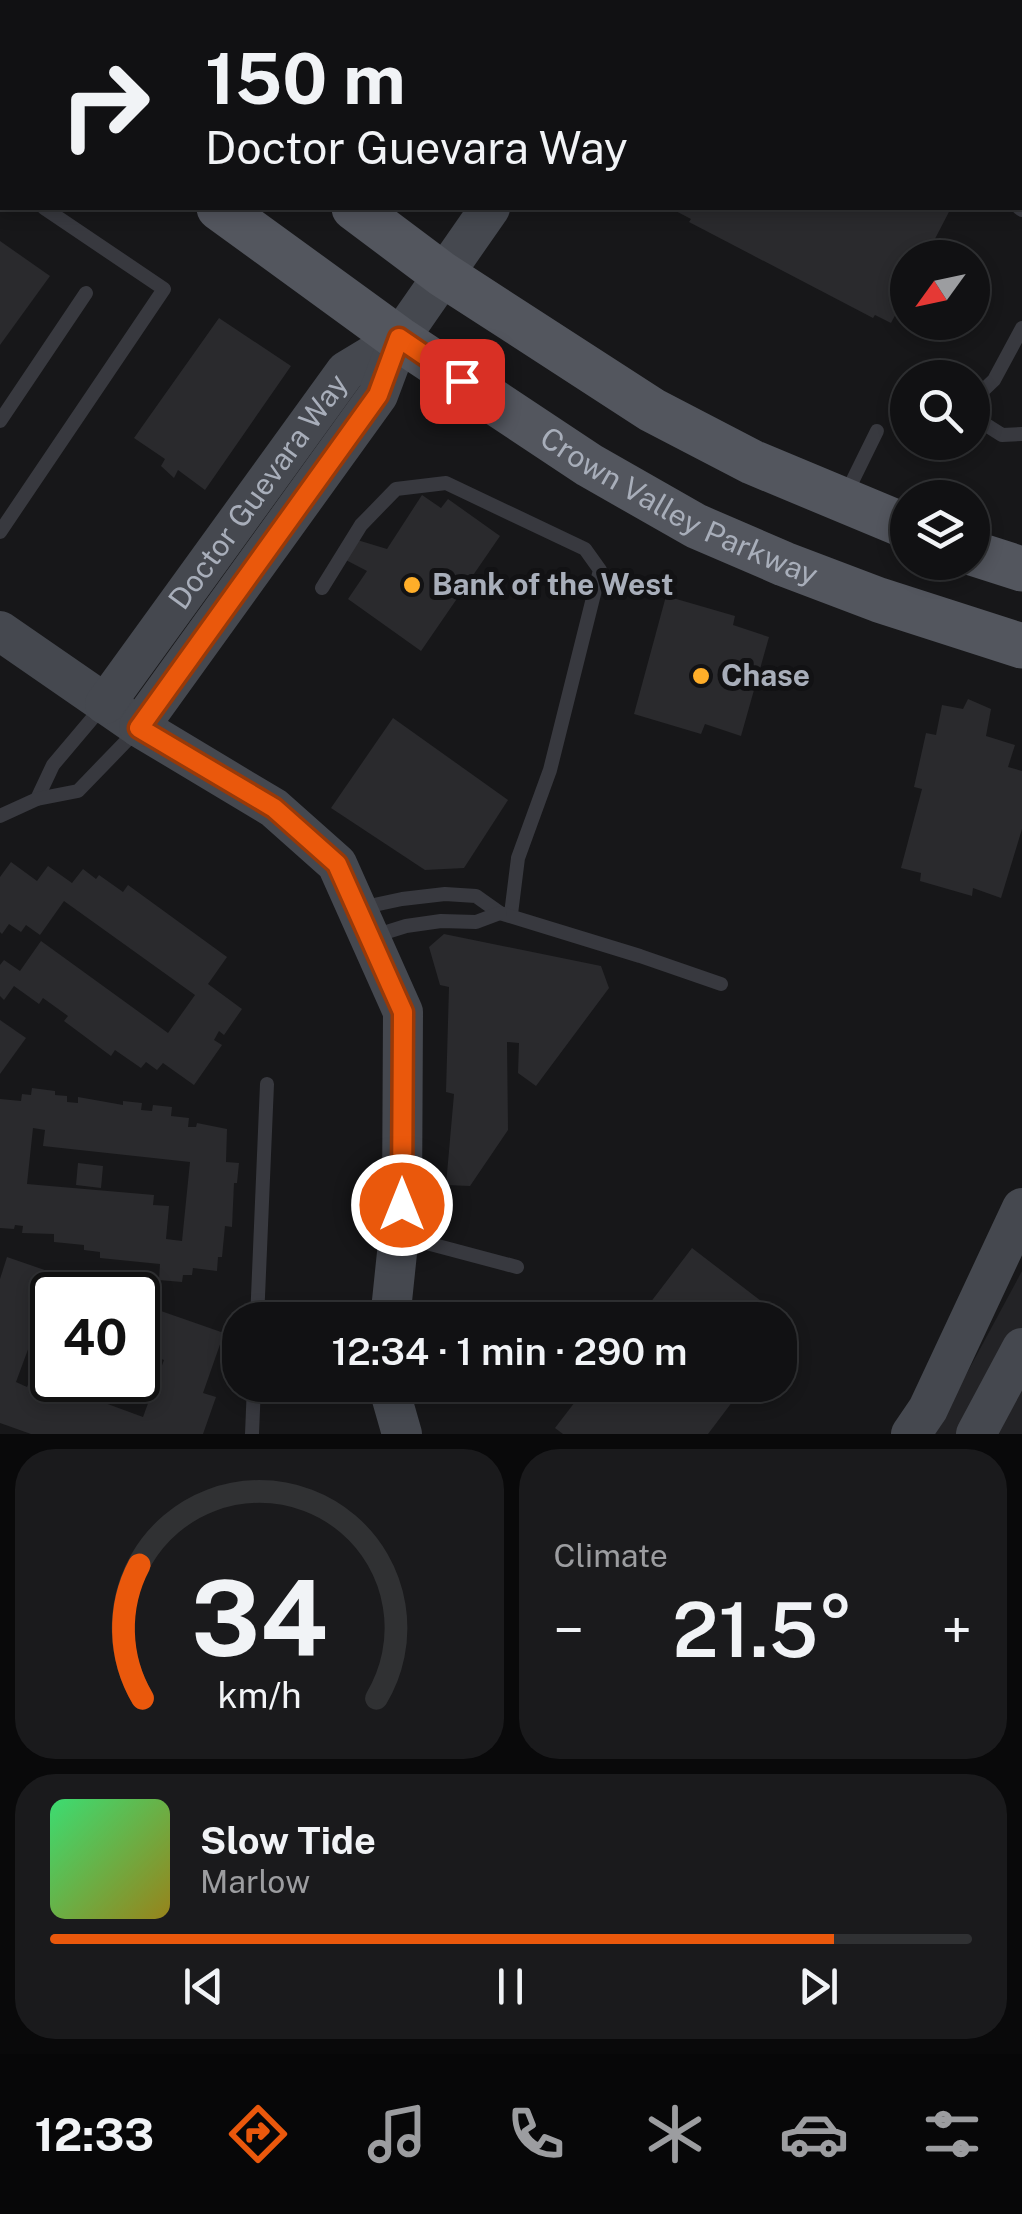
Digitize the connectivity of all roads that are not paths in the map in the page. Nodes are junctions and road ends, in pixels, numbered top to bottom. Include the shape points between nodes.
1 (47, 210) edge
2 (221, 210) edge
3 (357, 210) edge
4 (489, 210) edge
5 (442, 274) junction
6 (86, 294) dead end
7 (1022, 328) edge
8 (399, 338) junction
9 (990, 384) edge
10 (0, 421) edge
11 (990, 427) edge
12 (877, 431) dead end
13 (1022, 434) edge
14 (844, 499) junction
15 (890, 519) edge
16 (0, 530) edge
17 (990, 559) edge
18 (1022, 569) edge
19 (322, 588) dead end
20 (0, 631) edge
21 (1022, 646) edge
22 (105, 704) junction
23 (139, 728) junction
24 (37, 800) junction
25 (0, 816) edge
26 (505, 914) junction
27 (363, 923) junction
28 (721, 984) dead end
29 (267, 1084) dead end
30 (1022, 1208) edge
31 (398, 1235) junction
32 (517, 1266) dead end
33 (258, 1302) edge
34 (392, 1302) edge
35 (1022, 1348) edge
36 (253, 1402) edge
37 (393, 1402) edge
38 (252, 1434) edge
39 (402, 1434) edge
40 (911, 1434) edge
41 (976, 1434) edge

1 - 16 lane via 164,289
2 - 8 main road, Crown Valley Parkway
3 - 5 main road
4 - 5 street
5 - 8 street
5 - 14 main road via 652,410 752,462
6 - 10 lane
7 - 9 lane
8 - 21 main road, Crown Valley Parkway via 589,465 696,526 864,594
8 - 22 street, Doctor Guevara Way via 346,371
8 - 23 street, Doctor Guevara Way via 378,395
11 - 13 lane via 1002,435
12 - 14 lane
14 - 15 main road
17 - 18 main road
19 - 26 lane via 361,525 396,489 446,484 585,549 600,570 550,770
20 - 22 street
22 - 23 street
22 - 24 lane via 53,765
23 - 24 lane via 78,790
23 - 27 street via 274,808 337,864
24 - 25 lane
26 - 27 lane via 476,922
26 - 27 lane via 476,896 445,894 402,898
26 - 28 lane
27 - 31 street via 403,1012
29 - 33 lane
30 - 40 street
31 - 32 lane
31 - 34 street
35 - 41 street
36 - 38 lane
37 - 39 street

